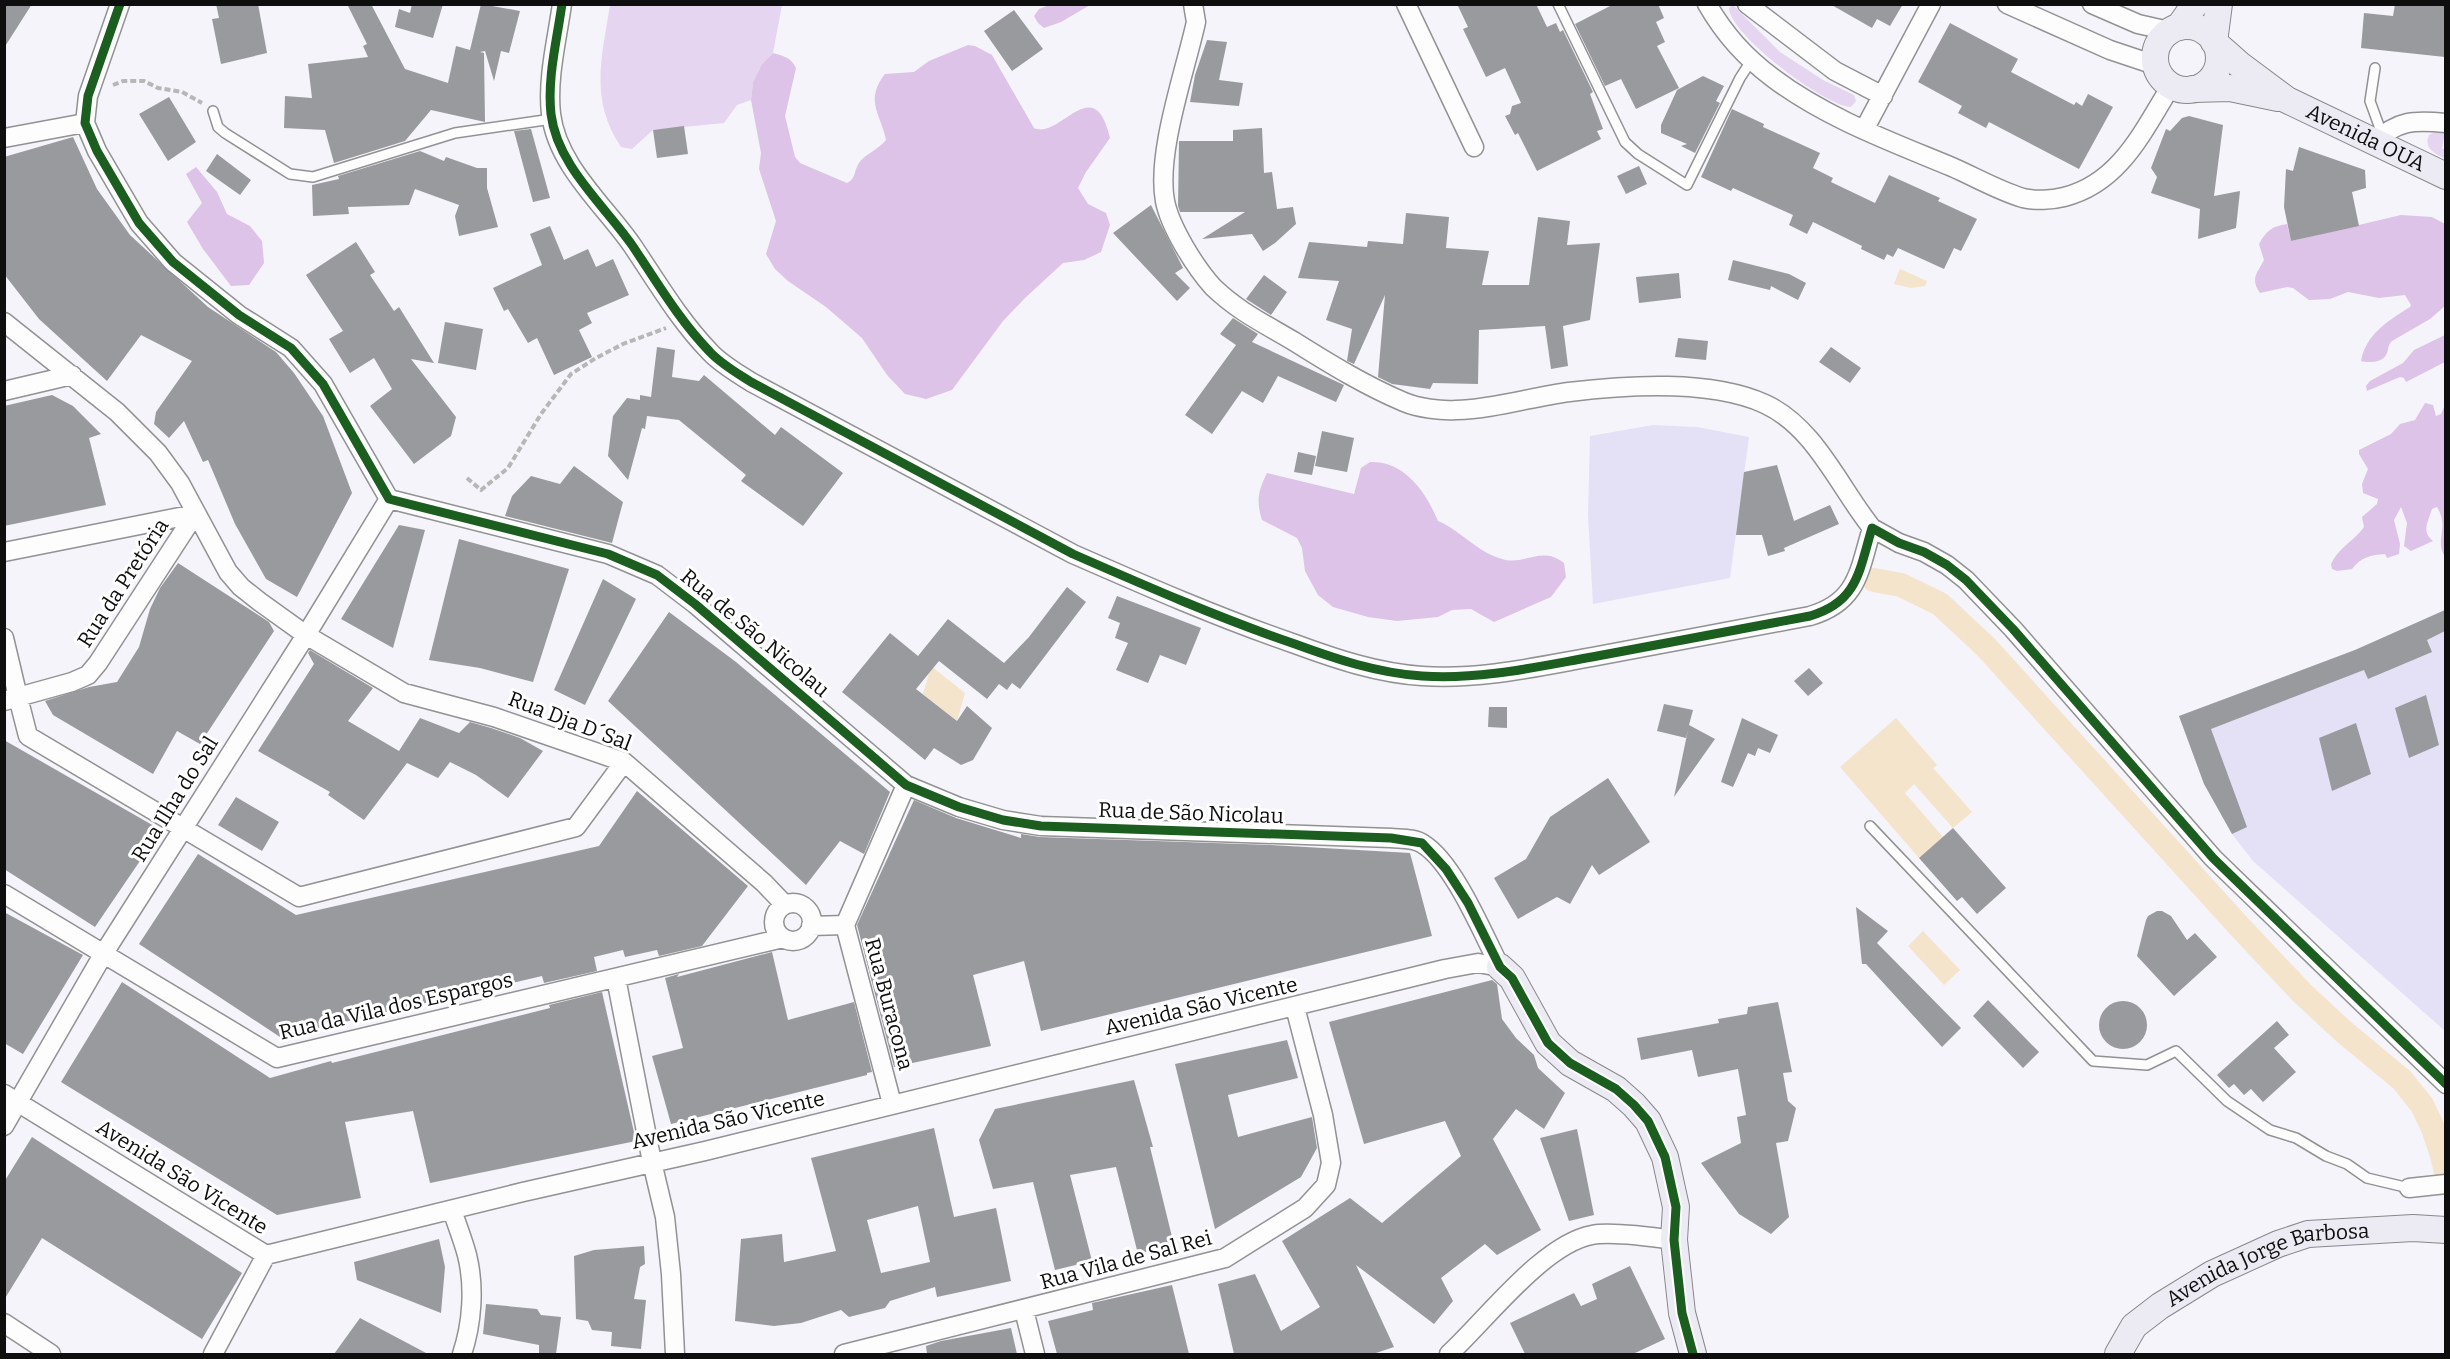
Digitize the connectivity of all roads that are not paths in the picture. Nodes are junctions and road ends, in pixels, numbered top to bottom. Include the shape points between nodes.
1 (120, 4) edge
2 (562, 4) edge
3 (1193, 4) edge
4 (1406, 4) edge
5 (1558, 4) edge
6 (1707, 4) edge
7 (1747, 4) edge
8 (1931, 4) edge
9 (2007, 4) edge
10 (2092, 4) edge
11 (2195, 4) edge
12 (2219, 4) edge
13 (2174, 29) junction
14 (2214, 42) junction
15 (1751, 61) junction
16 (2155, 65) junction
17 (2375, 68) dead end
18 (2181, 87) junction
19 (1883, 96) junction
20 (2287, 100) junction
21 (213, 111) road end
22 (552, 119) junction
23 (85, 123) junction
24 (2445, 123) edge
25 (1864, 130) junction
26 (4, 138) edge
27 (2378, 138) junction
28 (1474, 147) dead end
29 (2445, 176) edge
30 (4, 322) edge
31 (72, 375) junction
32 (4, 391) edge
33 (388, 499) junction
34 (195, 514) junction
35 (1872, 528) junction
36 (4, 552) edge
37 (306, 635) junction
38 (4, 638) edge
39 (11, 699) edge
40 (624, 762) junction
41 (906, 785) junction
42 (1870, 826) dead end
43 (182, 829) junction
44 (4, 894) edge
45 (785, 905) junction
46 (845, 925) junction
47 (811, 926) junction
48 (783, 938) junction
49 (104, 953) junction
50 (1500, 967) junction
51 (616, 978) junction
52 (1295, 1007) junction
53 (2445, 1084) edge
54 (11, 1098) edge
55 (892, 1104) junction
56 (4, 1126) edge
57 (652, 1162) junction
58 (2445, 1184) edge
59 (2409, 1188) joint
60 (452, 1210) junction
61 (2445, 1230) edge
62 (1674, 1240) junction
63 (266, 1255) junction
64 (1024, 1310) junction
65 (4, 1323) edge
66 (51, 1354) edge
67 (213, 1354) edge
68 (462, 1354) edge
69 (675, 1354) edge
70 (844, 1354) edge
71 (1035, 1354) edge
72 (1449, 1354) edge
73 (1693, 1354) edge
74 (2118, 1354) edge

1 - 23 street via 88,96
2 - 22 street via 551,90
3 - 35 street via 1196,22 1167,143 1165,199 1175,227 1200,269 1239,310 1407,404 1453,410 1569,392 1663,386 1752,398 1790,418
4 - 28 street
5 - 15 lane via 1625,142 1687,185
6 - 15 street via 1729,39
7 - 19 street via 1835,71
8 - 19 street
9 - 16 street via 2110,50
10 - 13 street via 2138,24
11 - 13 street
12 - 14 street
13 - 14 street via 2199,28
13 - 16 street via 2161,38 2155,51
14 - 18 street via 2219,53 2216,71 2210,79
14 - 20 street, Avenida OUA
15 - 25 street via 1802,97
16 - 18 street via 2158,74
17 - 27 lane via 2370,101
18 - 20 street, Avenida OUA via 2230,88
18 - 25 street via 2118,167 2080,192 2062,198 2024,198
19 - 25 street
20 - 27 street, Avenida OUA
21 - 22 lane via 218,127 225,133 290,174 313,177 455,133
22 - 35 street via 571,166 684,322 711,354 751,382 1072,554 1246,627 1374,670 1448,677 1503,673 1828,611 1851,590
23 - 26 street
23 - 33 street via 97,152 139,223 173,262 239,315 291,348 322,384
24 - 27 street via 2411,122 2389,129
27 - 29 street, Avenida OUA
30 - 31 street, Rua Dja D´Sal
31 - 32 street
31 - 34 street, Rua Dja D´Sal via 158,453 180,483
33 - 37 street, Rua Ilha do Sal
33 - 41 street, Rua de São Nicolau via 608,554 657,575
34 - 36 street
34 - 37 street, Rua Dja D´Sal via 228,572
34 - 39 street, Rua da Pretória via 88,675
35 - 53 street via 1924,552 1966,580 2213,858
37 - 40 street, Rua Dja D´Sal via 404,693 494,717
37 - 43 street, Rua Ilha do Sal
38 - 39 street
39 - 43 street via 28,736
40 - 43 street via 576,827 299,897
40 - 45 street, Rua Dja D´Sal
41 - 46 street, Rua Buracona
41 - 50 street, Rua de São Nicolau via 959,807 1041,826 1391,838 1422,843 1441,862 1462,894
42 - 59 lane via 2093,1060 2147,1065 2176,1051 2227,1101 2270,1130 2296,1138 2367,1178
43 - 49 street, Rua Ilha do Sal
44 - 49 street, Rua da Vila dos Espargos
45 - 47 street via 802,906 810,915
45 - 48 street via 775,919 776,930
46 - 47 street
46 - 55 street, Rua Buracona
47 - 48 street via 800,939
48 - 51 street, Rua da Vila dos Espargos
49 - 51 street, Rua da Vila dos Espargos via 277,1058
49 - 54 street, Rua Ilha do Sal
50 - 52 street, Avenida São Vicente via 1478,963 1445,969
50 - 62 street via 1512,978 1548,1043 1570,1063 1616,1089 1648,1121 1670,1174 1676,1207
51 - 57 street
52 - 55 street, Avenida São Vicente
52 - 64 street, Rua Vila de Sal Rei via 1323,1115 1331,1163 1326,1185 1305,1208 1225,1258
54 - 56 street, Rua Ilha do Sal
54 - 63 street, Avenida São Vicente
55 - 57 street, Avenida São Vicente
57 - 60 street, Avenida São Vicente
57 - 69 street via 665,1217
58 - 59 street
60 - 63 street, Avenida São Vicente
60 - 68 street via 467,1256 471,1297
61 - 74 street, Avenida Jorge Barbosa via 2308,1234 2246,1257 2151,1312 2134,1326
62 - 72 street via 1592,1235 1562,1246 1544,1259
62 - 73 street via 1682,1313
63 - 67 street
64 - 70 street, Rua Vila de Sal Rei
64 - 71 street
65 - 66 street

